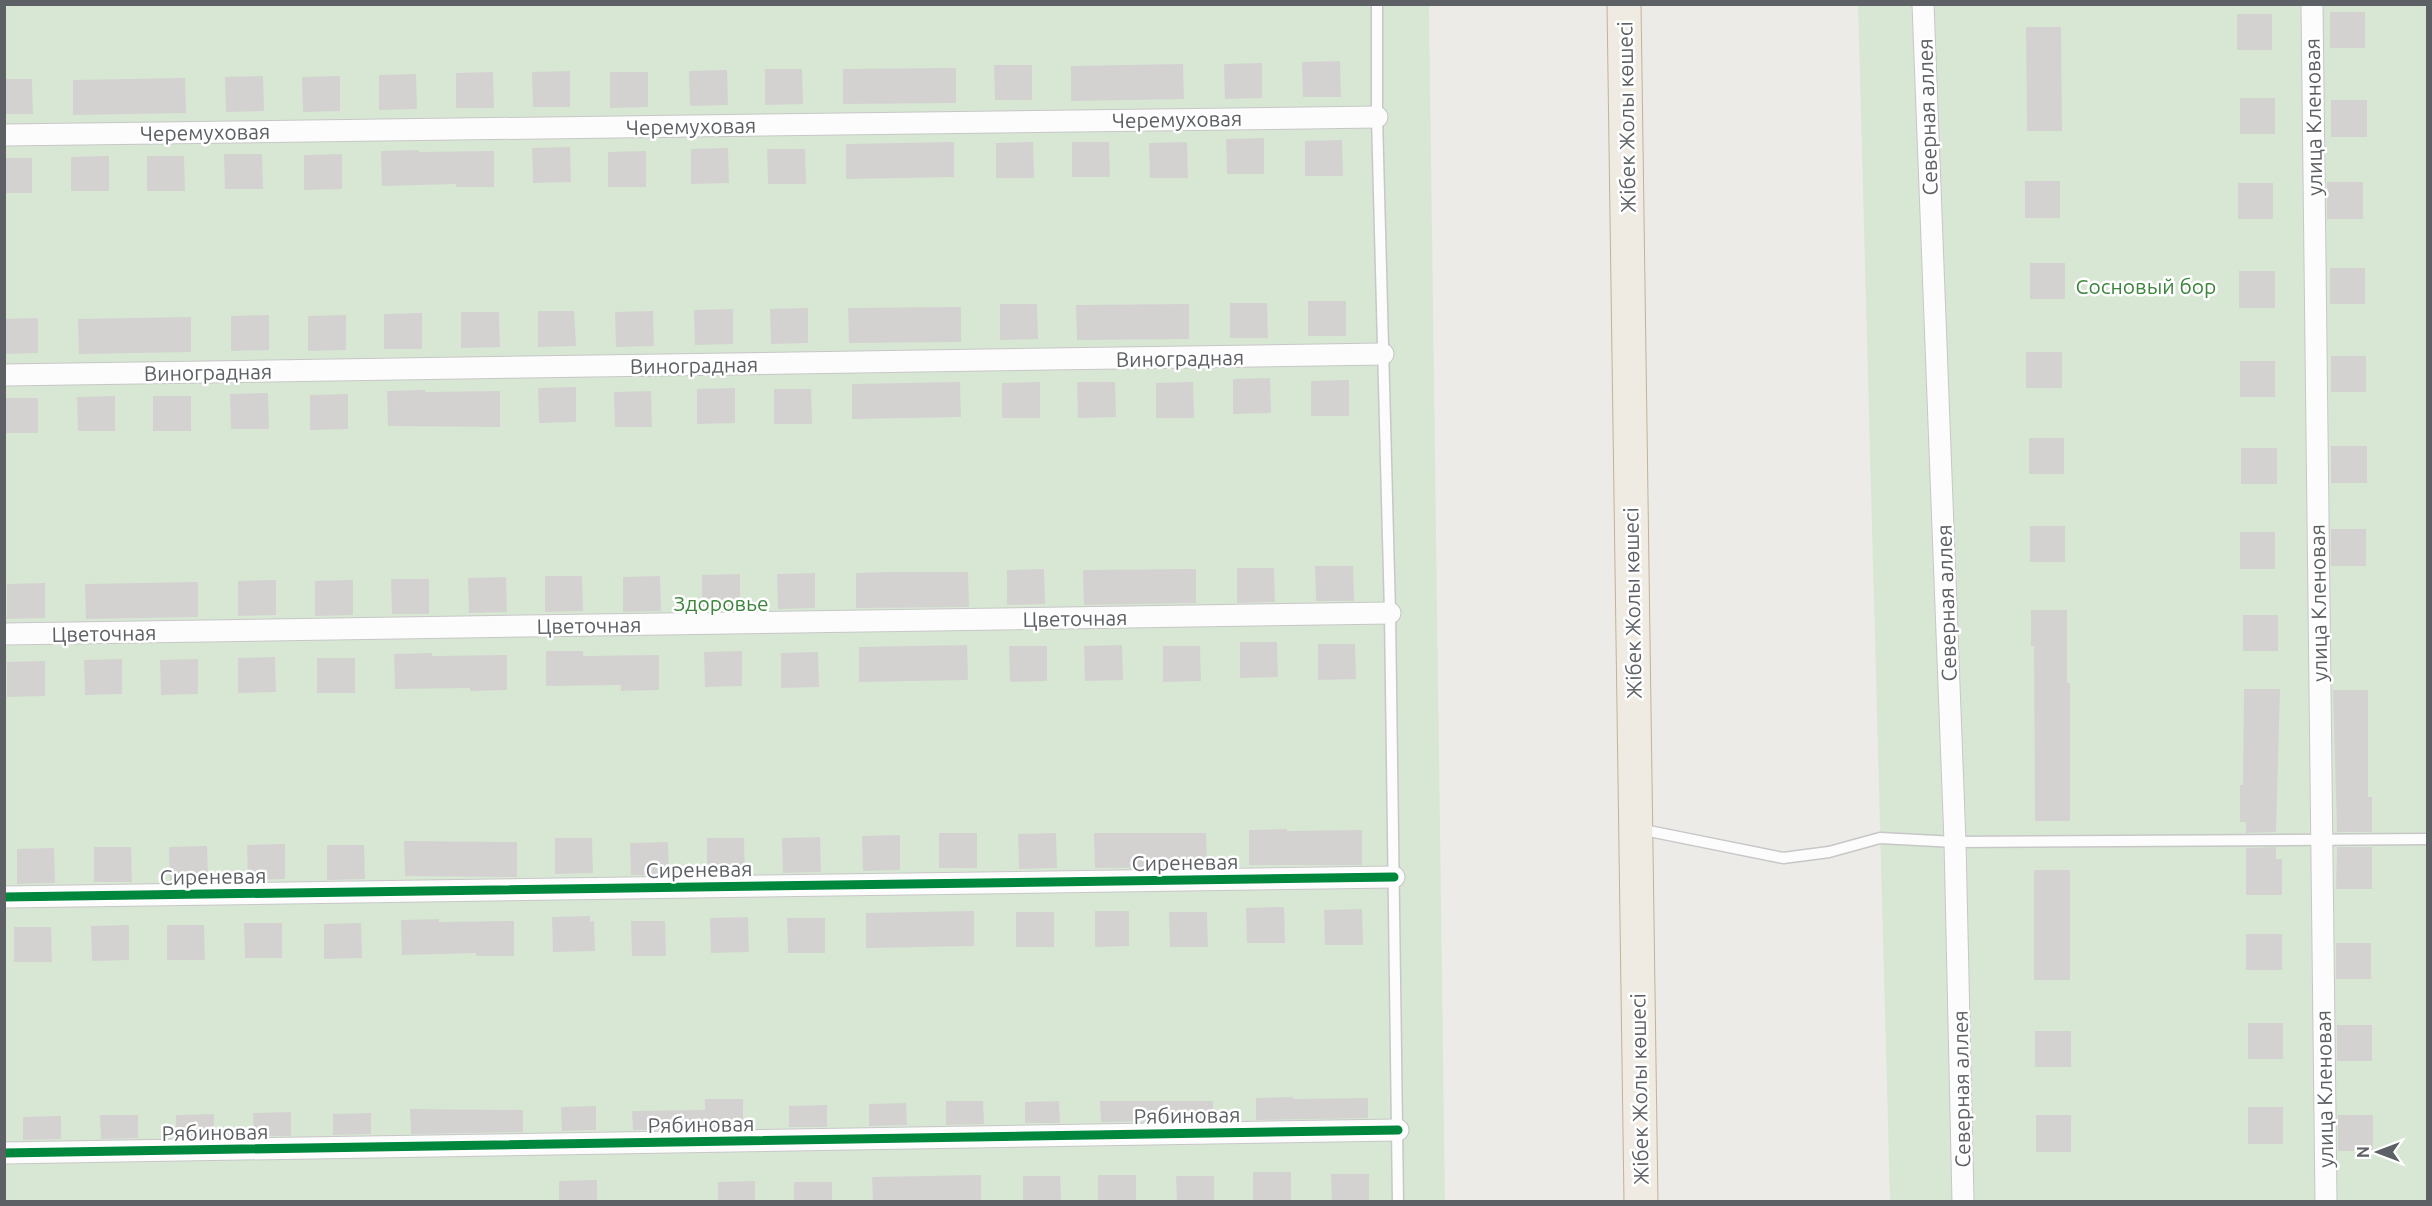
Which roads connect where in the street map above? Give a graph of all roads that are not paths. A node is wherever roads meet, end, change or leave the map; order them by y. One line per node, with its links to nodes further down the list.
1 (1377, 4): 5 (lane)
2 (1624, 4): 11 (highway, Жібек Жолы көшесі)
3 (1923, 4): 14 (street, Северная аллея)
4 (2312, 4): 13 (street, улица Кленовая)
5 (1377, 117): 6 (street, Черемуховая); 7 (lane)
6 (4, 135)
7 (1383, 354): 8 (street, Виноградная); 9 (lane)
8 (4, 375)
9 (1390, 613): 10 (street, Цветочная); 15 (lane)
10 (4, 634)
11 (1636, 829): 14 (lane); 20 (highway, Жібек Жолы көшесі)
12 (2427, 839): 13 (lane)
13 (2321, 841): 14 (lane); 22 (street, улица Кленовая)
14 (1955, 842): 21 (street, Северная аллея)
15 (1394, 877): 16 (street, Сиреневая); 17 (lane)
16 (4, 897)
17 (1398, 1130): 18 (street, Рябиновая); 19 (lane)
18 (4, 1153)
19 (1398, 1202)
20 (1641, 1202)
21 (1963, 1202)
22 (2326, 1202)

